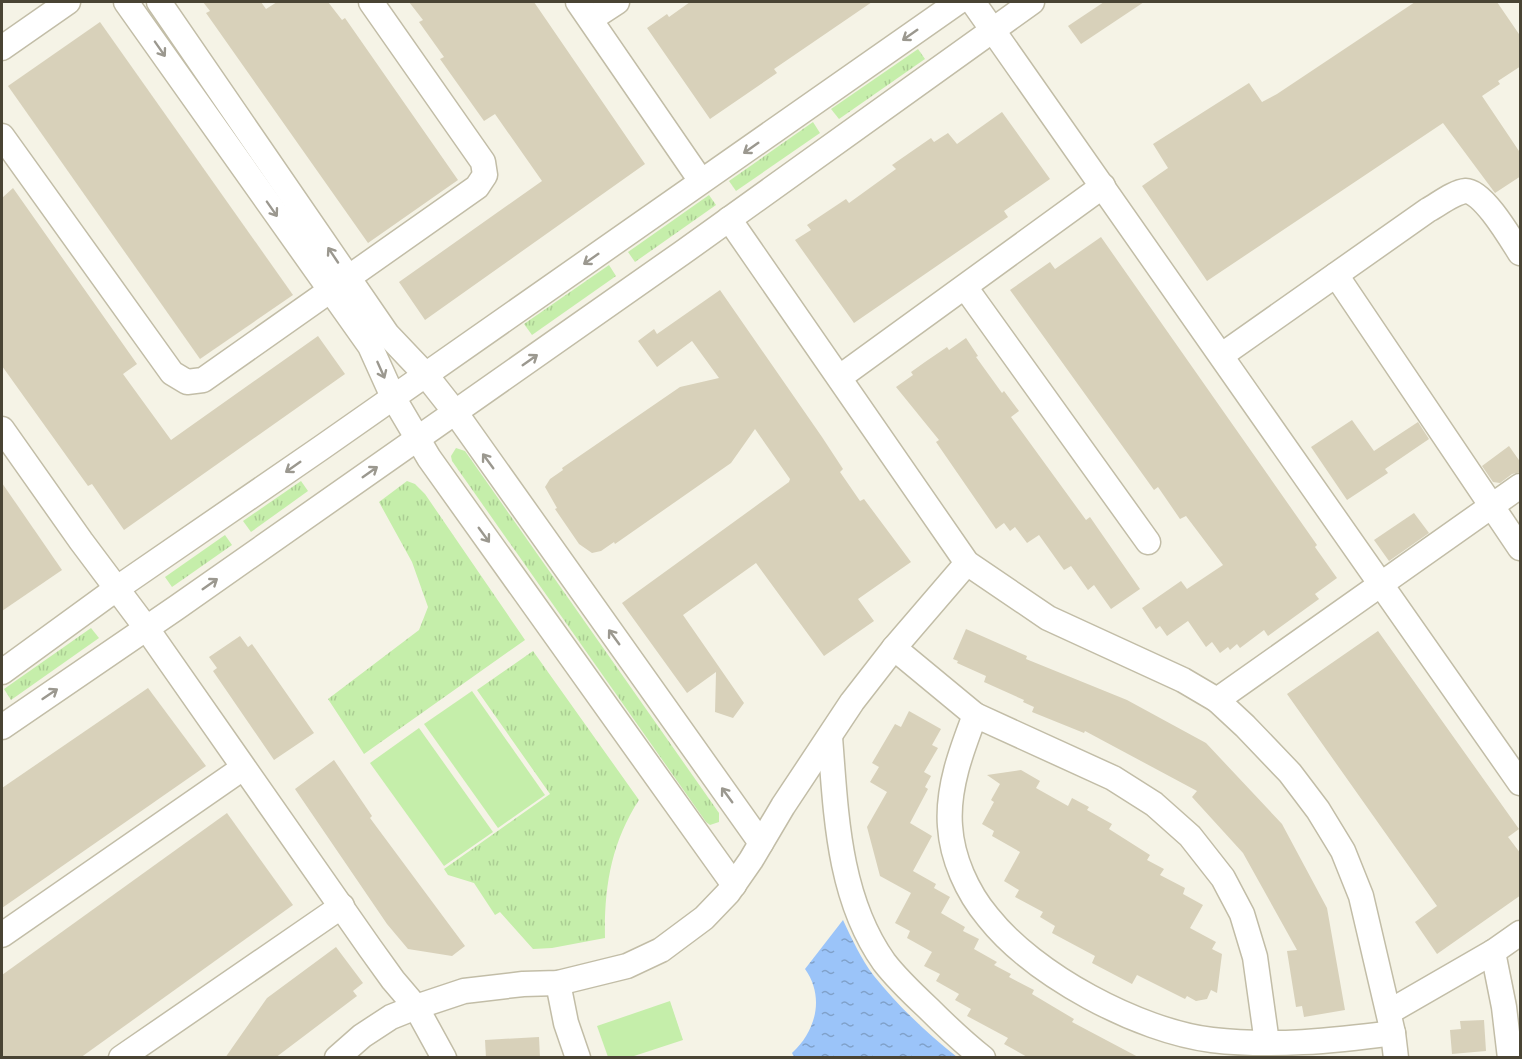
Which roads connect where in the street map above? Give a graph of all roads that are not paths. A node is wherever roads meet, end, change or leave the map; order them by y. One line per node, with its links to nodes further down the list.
1 (68, 2): 11 (street)
2 (126, 2): 18 (street, one-way to 18)
3 (159, 2): 18 (street, one-way to 3)
4 (371, 2): 18 (street)
5 (617, 2): 9 (street)
6 (958, 2): 13 (street, one-way to 13)
7 (973, 2): 10 (street)
8 (1032, 2): 10 (street)
9 (585, 10): 13 (street)
10 (993, 29): 14 (street); 15 (street)
11 (2, 48)
12 (2, 136): 18 (street)
13 (701, 181): 21 (street, one-way to 21)
14 (1103, 186): 19 (street); 20 (street)
15 (729, 219): 22 (street); 24 (street, one-way to 15)
16 (1521, 253): 17 (street)
17 (1336, 275): 20 (street); 28 (street)
18 (339, 284): 21 (street); 23 (street, one-way to 23)
19 (965, 287): 22 (street); 29 (street)
20 (1222, 355): 32 (street)
21 (425, 375): 23 (street); 24 (street)
22 (840, 377): 31 (street)
23 (393, 397): 26 (street); 33 (street, one-way to 33)
24 (455, 412): 26 (street); 43 (street, one-way to 24)
25 (2, 430): 33 (street)
26 (417, 439): 34 (street, one-way to 26); 44 (street, one-way to 44)
27 (1521, 486): 28 (street)
28 (1491, 506): 30 (street); 32 (street)
29 (1148, 542)
30 (1521, 548)
31 (967, 563): 35 (street); 37 (street)
32 (1381, 583): 37 (street); 42 (street)
33 (116, 589): 34 (street); 36 (street)
34 (147, 628): 39 (street, one-way to 34); 41 (street)
35 (894, 648): 38 (street); 40 (street)
36 (2, 672)
37 (1217, 700): 51 (street)
38 (975, 715): 52 (street); 52 (street)
39 (2, 727)
40 (830, 737): 43 (street); 57 (street)
41 (243, 768): 45 (street); 47 (street)
42 (1521, 783)
43 (761, 843): 44 (street)
44 (734, 885): 49 (street)
45 (342, 906): 50 (street); 53 (street)
46 (1521, 933): 48 (street)
47 (2, 935)
48 (1493, 952): 51 (street); 59 (street)
49 (558, 983): 50 (street); 56 (street)
50 (416, 1007): 54 (street); 55 (street)
51 (1391, 1023): 52 (street); 58 (street)
52 (1267, 1043)
53 (121, 1058)
54 (337, 1058)
55 (444, 1058)
56 (578, 1058)
57 (983, 1058)
58 (1396, 1058)
59 (1510, 1058)

